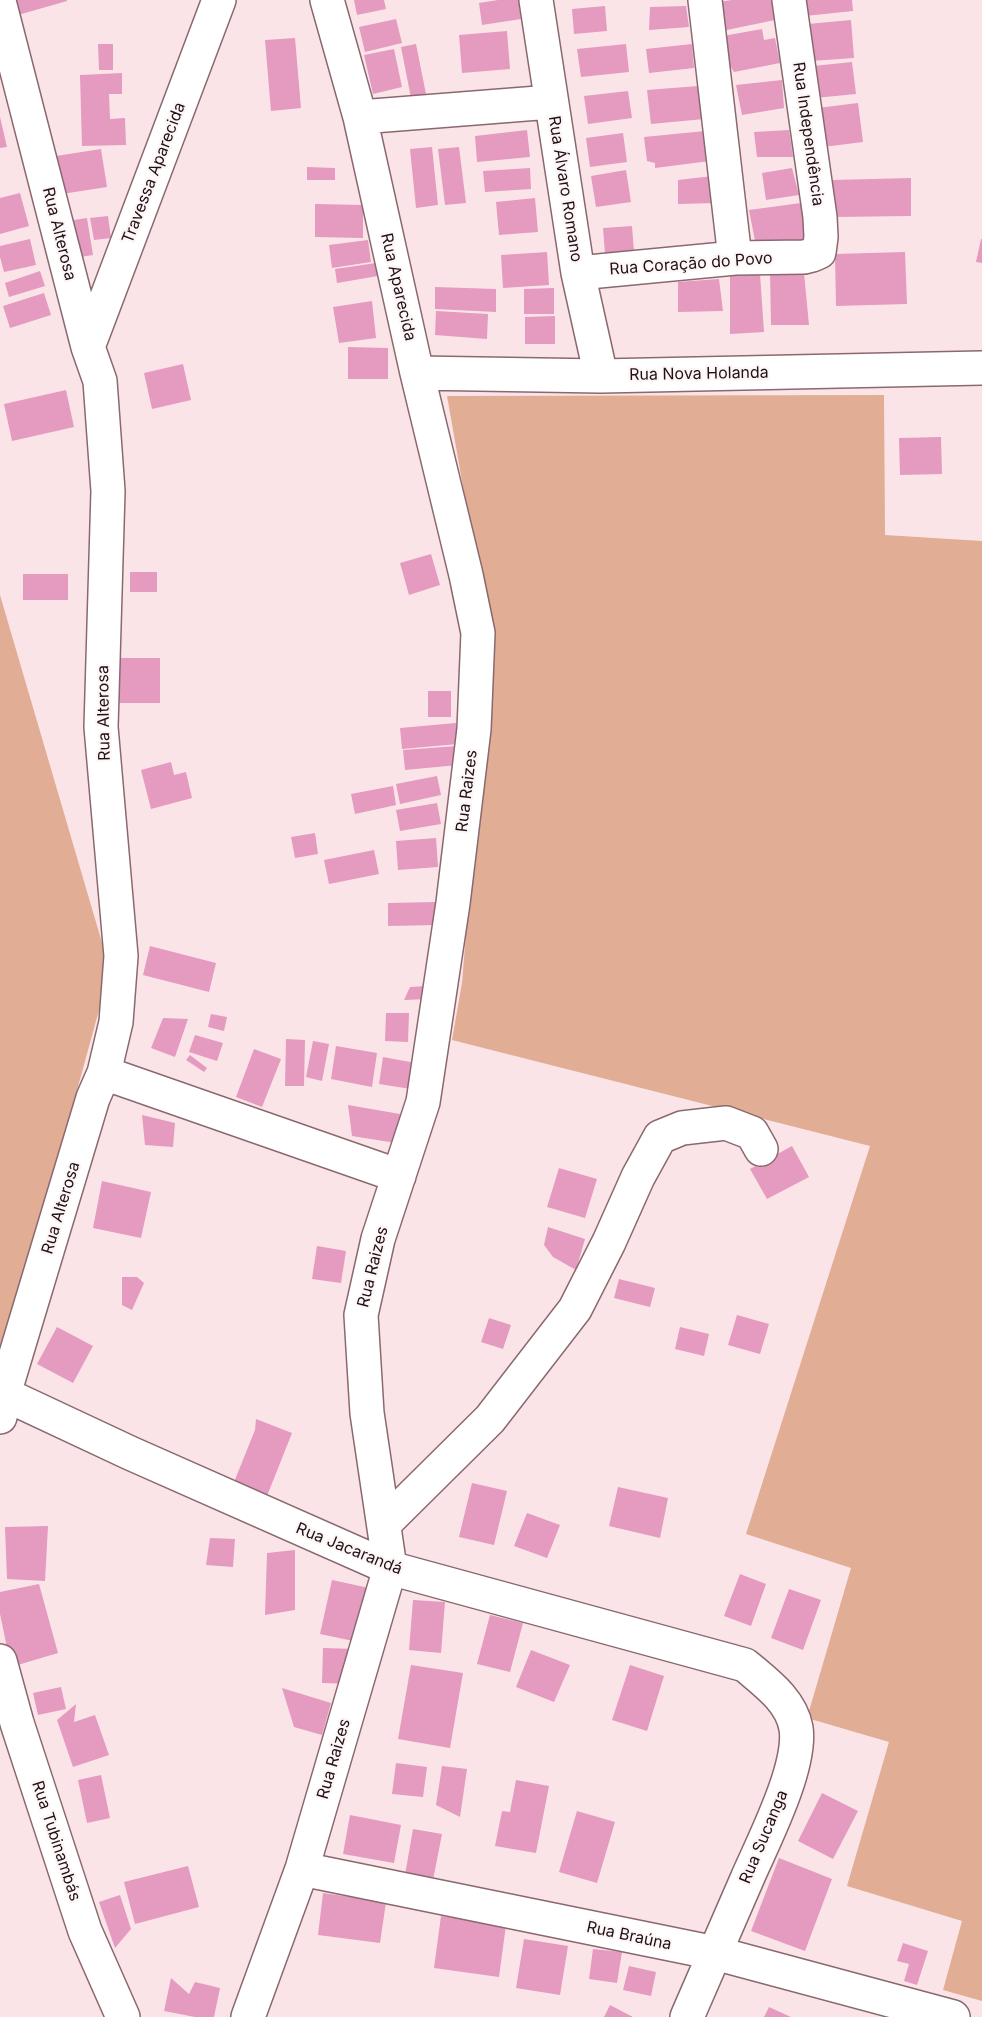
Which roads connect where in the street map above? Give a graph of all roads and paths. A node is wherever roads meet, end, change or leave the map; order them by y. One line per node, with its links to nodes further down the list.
1 (219, 0): 12 (street, Travessa Aparecida)
2 (327, 0): 8 (street, Rua Aparecida)
3 (536, 0): 7 (street, Rua Álvaro Romano)
4 (705, 0): 10 (street)
5 (789, 0): 9 (street, Rua Independência)
6 (0, 5): 12 (street, Rua Alterosa)
7 (551, 102): 8 (street); 11 (street, Rua Álvaro Romano)
8 (360, 117): 14 (street, Rua Aparecida)
9 (804, 257): 10 (street, Rua Coração do Povo)
10 (735, 258): 11 (street, Rua Coração do Povo)
11 (578, 273): 15 (street, Rua Álvaro Romano)
12 (88, 347): 17 (street, Rua Alterosa)
13 (982, 368): 15 (street, Rua Nova Holanda)
14 (417, 373): 15 (street, Rua Nova Holanda); 16 (street, Rua Aparecida)
15 (601, 376)
16 (466, 575): 19 (street, Rua Raizes)
17 (104, 1073): 19 (street); 20 (street, Rua Alterosa)
18 (762, 1149): 21 (street)
19 (399, 1176): 21 (street, Rua Raizes)
20 (2, 1405): 22 (street, Rua Jacarandá)
21 (384, 1524): 22 (street, Rua Raizes)
22 (390, 1568): 24 (street, Rua Jacarandá); 25 (street, Rua Raizes)
23 (0, 1661): 27 (street, Rua Tubinambás)
24 (745, 1665): 26 (street, Rua Sucanga)
25 (302, 1869): 26 (street, Rua Braúna); 28 (street, Rua Raizes)
26 (715, 1953): 29 (street, Rua Sucanga); 30 (street, Rua Braúna)
27 (123, 2017)
28 (248, 2017)
29 (687, 2017)
30 (953, 2017)

